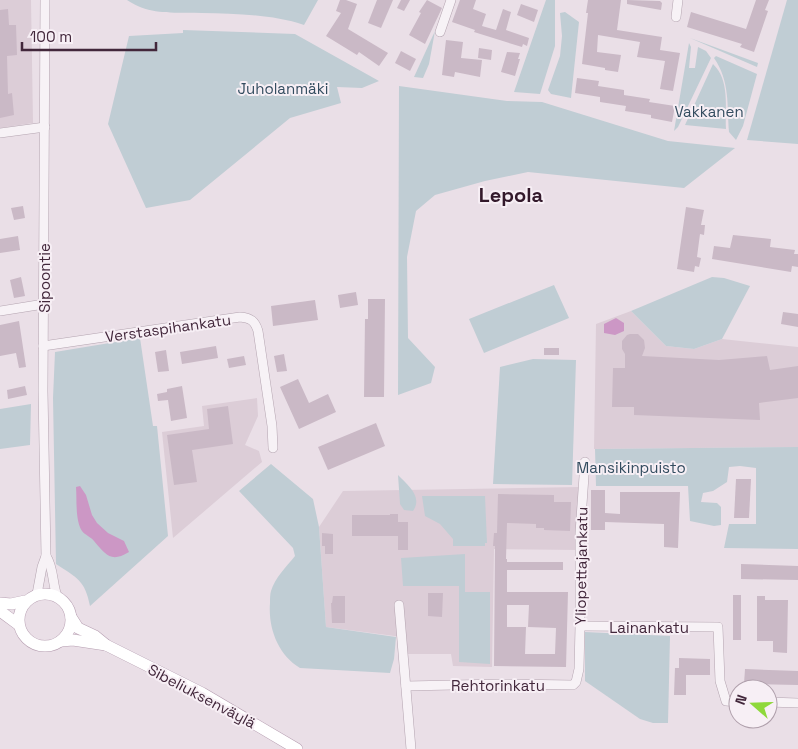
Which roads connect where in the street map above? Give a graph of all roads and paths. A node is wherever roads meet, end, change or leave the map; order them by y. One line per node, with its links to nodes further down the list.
1 (45, 0): 6 (street, Sipoontie)
2 (451, 0): 5 (street)
3 (678, 0): 4 (street)
4 (676, 17)
5 (440, 32)
6 (45, 127): 7 (street); 8 (street, Sipoontie)
7 (0, 133)
8 (44, 304): 9 (street); 10 (street, Sipoontie)
9 (0, 311)
10 (44, 346): 11 (street, Verstaspihankatu); 13 (street, Sipoontie)
11 (273, 448)
12 (585, 462): 22 (street, Yliopettajankatu)
13 (46, 556): 14 (street, Sipoontie); 15 (street, Sipoontie)
14 (38, 594): 15 (main road); 16 (main road)
15 (58, 596): 20 (main road)
16 (26, 601): 17 (main road); 21 (main road)
17 (0, 604)
18 (398, 605): 26 (street)
19 (0, 611): 21 (main road)
20 (71, 617): 23 (main road); 24 (main road, Sibeliuksenväylä)
21 (19, 625): 23 (main road)
22 (580, 626): 25 (street, Yliopettajankatu); 27 (street, Lainankatu)
23 (61, 641): 24 (main road, Sibeliuksenväylä)
24 (106, 646): 30 (main road, Sibeliuksenväylä)
25 (579, 669): 26 (street, Rehtorinkatu)
26 (406, 686): 31 (street)
27 (728, 701)
28 (778, 702): 29 (street)
29 (798, 703)
30 (297, 749)
31 (411, 749)

